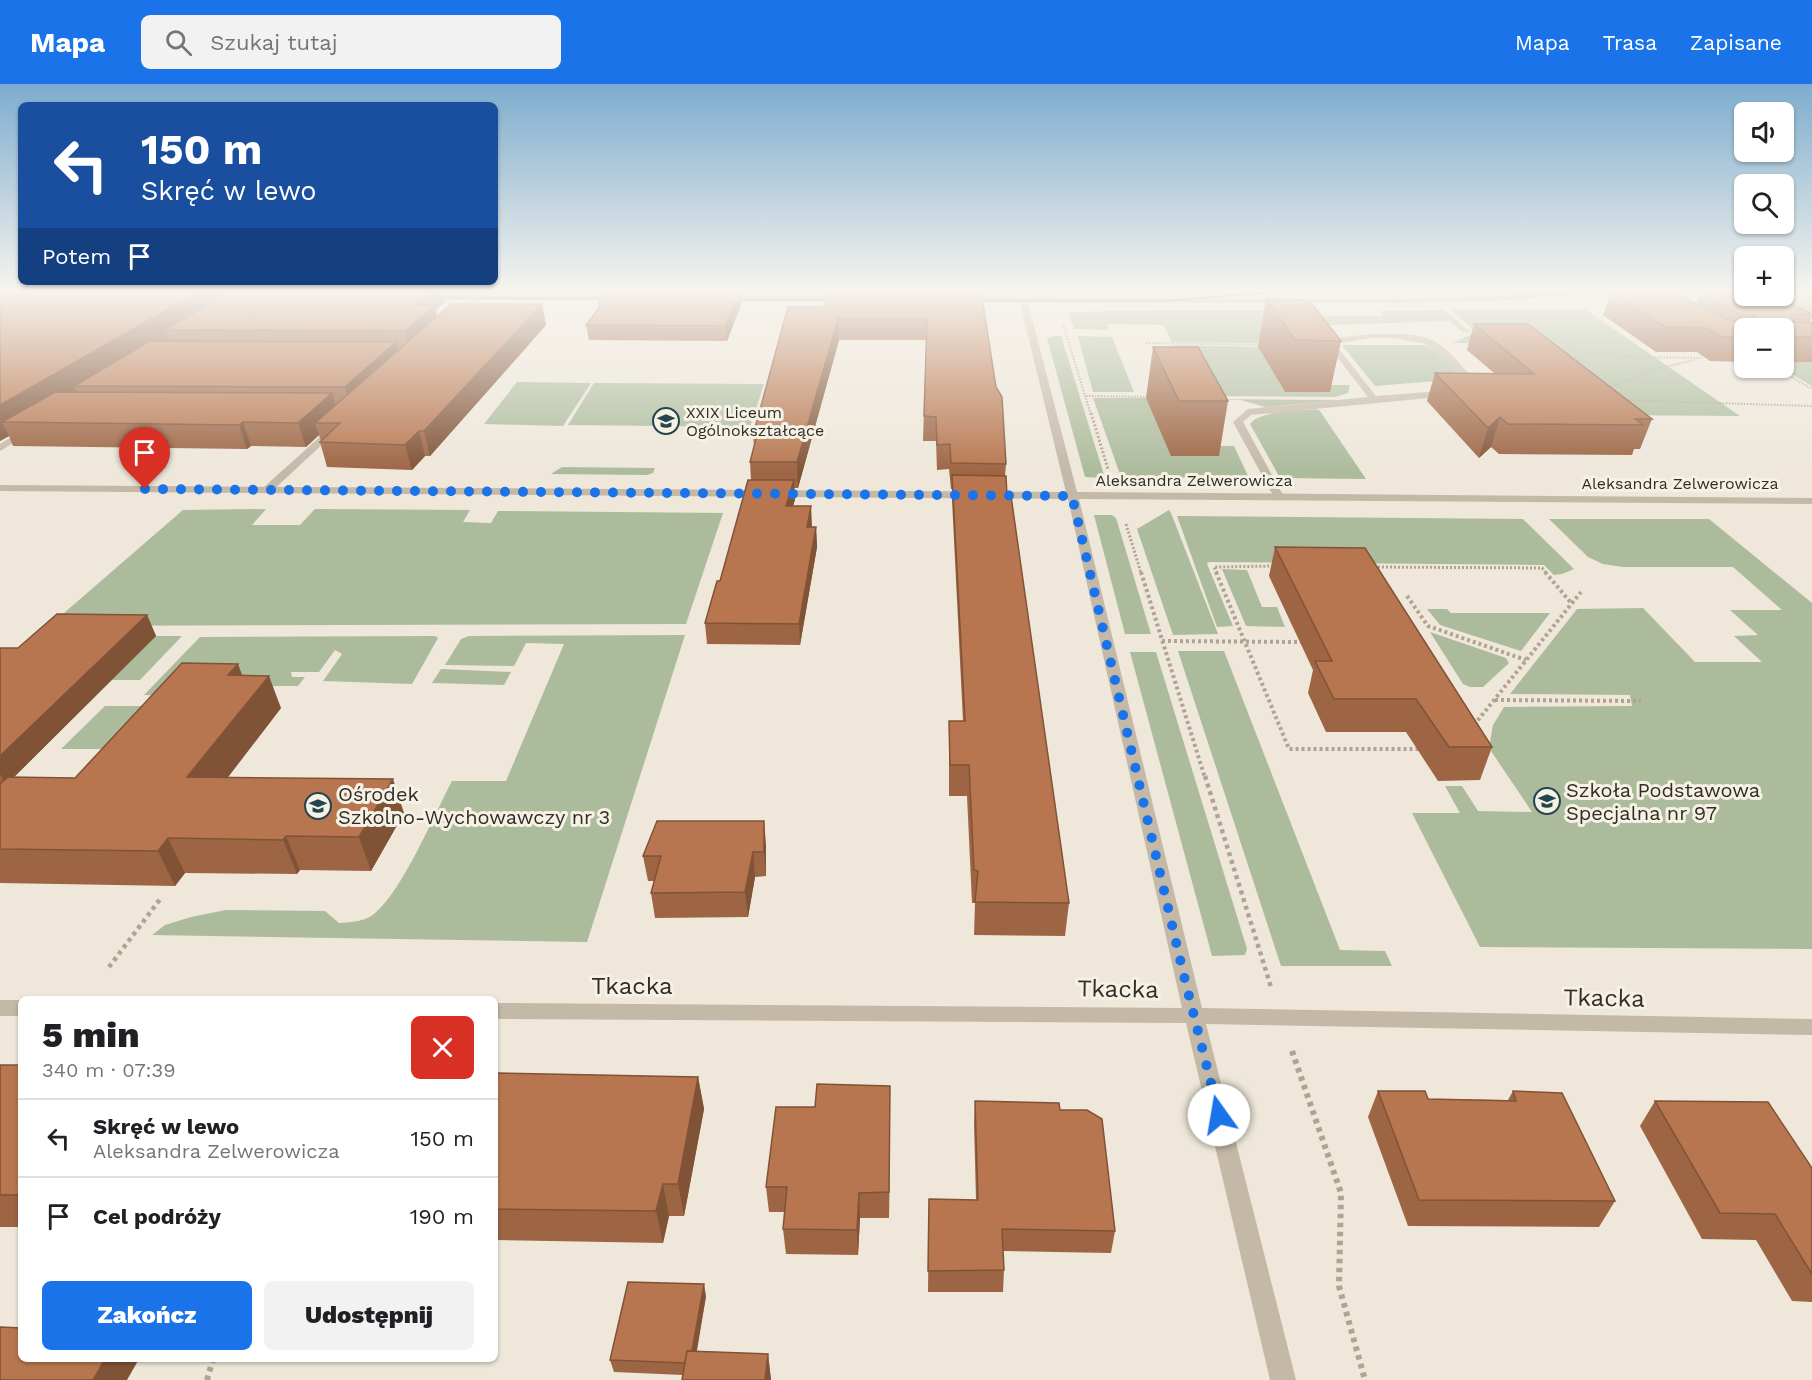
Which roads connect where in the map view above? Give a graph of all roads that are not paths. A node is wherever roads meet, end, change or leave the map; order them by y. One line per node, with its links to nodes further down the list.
1 (1036, 351): 10 (street)
2 (1337, 351): 4 (street)
3 (1441, 351): 4 (street)
4 (1374, 399): 11 (street)
5 (345, 418): 9 (street)
6 (36, 426): 7 (street)
7 (0, 448)
8 (0, 488): 9 (street, Aleksandra Zelwerowicza)
9 (267, 490): 10 (street, Aleksandra Zelwerowicza)
10 (1072, 496): 11 (street, Aleksandra Zelwerowicza); 16 (street)
11 (1279, 497): 12 (street, Aleksandra Zelwerowicza)
12 (1812, 501)
13 (0, 1008): 14 (street)
14 (18, 1008)
15 (498, 1011): 16 (street, Tkacka)
16 (1194, 1016): 17 (street, Tkacka); 18 (street)
17 (1812, 1027)
18 (1283, 1380)

